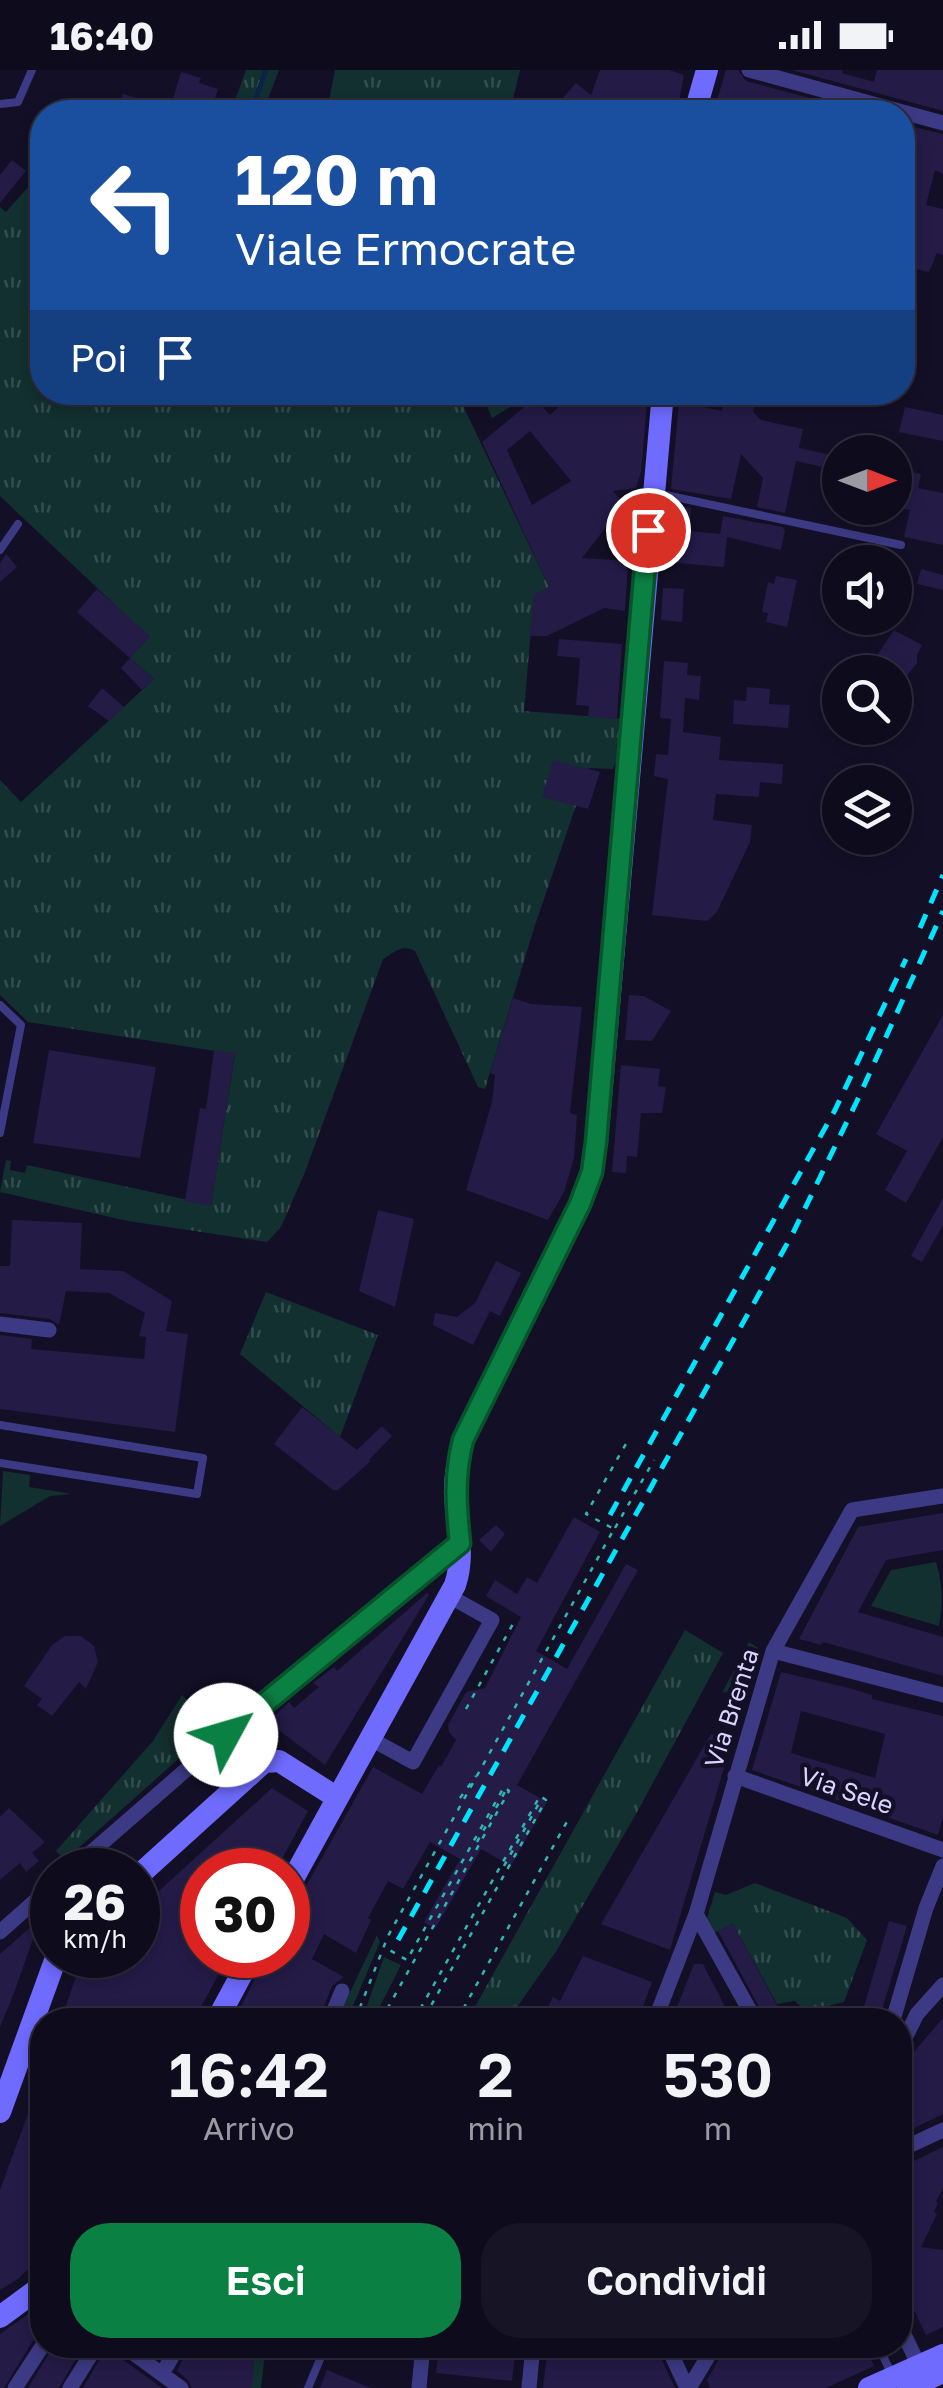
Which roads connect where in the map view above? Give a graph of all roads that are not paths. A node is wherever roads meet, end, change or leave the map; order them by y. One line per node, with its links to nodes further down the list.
1 (32, 70): 6 (lane)
2 (707, 70): 4 (main road)
3 (749, 70): 5 (street)
4 (698, 100)
5 (841, 100)
6 (0, 104)
7 (915, 117): 8 (street)
8 (943, 123)
9 (661, 405): 10 (main road)
10 (652, 492): 12 (lane); 21 (main road)
11 (18, 524): 13 (lane)
12 (901, 545)
13 (0, 550)
14 (0, 1005): 15 (lane)
15 (0, 1134)
16 (0, 1324): 17 (street)
17 (48, 1330)
18 (0, 1426): 19 (lane)
19 (0, 1462)
20 (943, 1496): 24 (street, Via Brenta)
21 (460, 1543): 22 (street); 23 (main road)
22 (430, 1567): 23 (street); 29 (street)
23 (452, 1591): 26 (main road); 26 (street)
24 (774, 1651): 25 (street); 27 (street, Via Brenta)
25 (943, 1695)
26 (369, 1738): 28 (main road)
27 (735, 1776): 31 (street, Via Sele); 35 (street, Via Brenta)
28 (336, 1797): 30 (main road); 32 (main road)
29 (96, 1848)
30 (309, 1848)
31 (943, 1850)
32 (160, 1856)
33 (943, 1866): 46 (street)
34 (30, 1905): 36 (street)
35 (696, 1914): 44 (street, Via Brenta); 45 (street)
36 (0, 1932)
37 (49, 1978): 41 (main road)
38 (240, 1978): 42 (main road)
39 (943, 1985): 47 (street)
40 (342, 1991): 43 (street)
41 (38, 2008)
42 (223, 2008)
43 (335, 2008)
44 (660, 2008)
45 (748, 2008)
46 (896, 2008)
47 (912, 2023)
48 (30, 2029): 49 (main road)
49 (0, 2112)
50 (943, 2130): 51 (street)
51 (912, 2144)
52 (30, 2295): 53 (main road)
53 (0, 2316)
54 (943, 2355): 65 (main road)
55 (35, 2358): 67 (street)
56 (88, 2358): 68 (street)
57 (139, 2358): 66 (street)
58 (177, 2358): 66 (street)
59 (321, 2358): 69 (lane)
60 (422, 2358): 70 (street)
61 (532, 2358): 71 (street)
62 (674, 2358): 72 (street)
63 (708, 2358): 72 (street)
64 (895, 2358): 65 (lane)
65 (918, 2376): 73 (main road)
66 (172, 2383)
67 (15, 2388)
68 (70, 2388)
69 (308, 2388)
70 (419, 2388)
71 (529, 2388)
72 (688, 2388)
73 (869, 2388)

